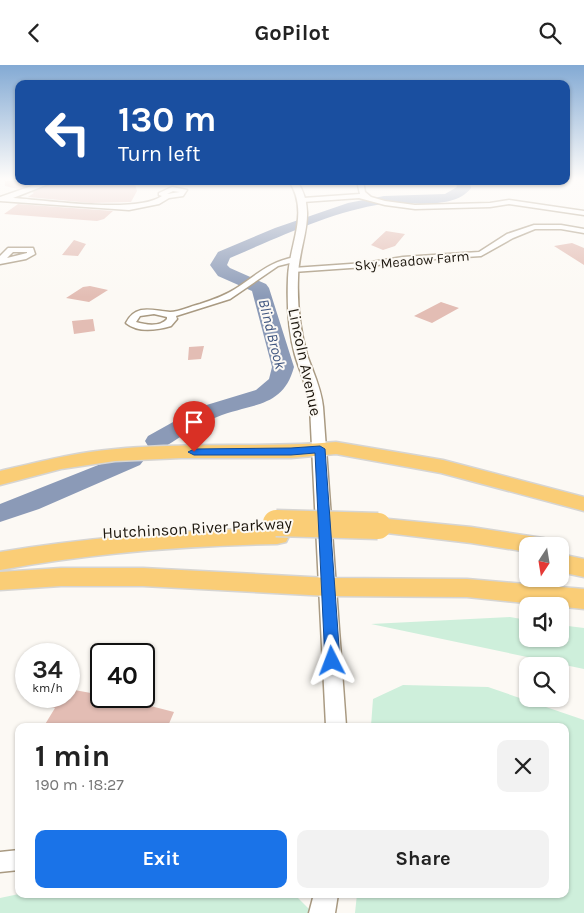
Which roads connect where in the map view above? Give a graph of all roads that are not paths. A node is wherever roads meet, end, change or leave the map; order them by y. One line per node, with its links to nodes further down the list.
1 (302, 219): 3 (street, Lincoln Avenue)
2 (584, 231): 3 (street, Sky Meadow Farm)
3 (294, 264): 4 (street, Sky Meadow Farm); 5 (street, Lincoln Avenue)
4 (171, 315)
5 (320, 449): 6 (highway); 7 (highway); 19 (street, Lincoln Avenue)
6 (0, 477)
7 (584, 504)
8 (276, 529): 9 (highway, Hutchinson River Parkway); 11 (highway, Hutchinson River Parkway); 15 (highway, Hutchinson River Parkway)
9 (378, 533): 10 (highway, Hutchinson River Parkway); 14 (highway, Hutchinson River Parkway)
10 (519, 542)
11 (0, 547)
12 (569, 551): 13 (highway)
13 (584, 554)
14 (519, 556)
15 (0, 561)
16 (569, 565): 17 (highway)
17 (584, 568)
18 (0, 581): 19 (highway)
19 (328, 587): 20 (highway); 21 (street, Lincoln Avenue)
20 (584, 599)
21 (336, 723)
22 (15, 860): 23 (street)
23 (0, 862)
24 (325, 898): 25 (street)
25 (322, 913)

